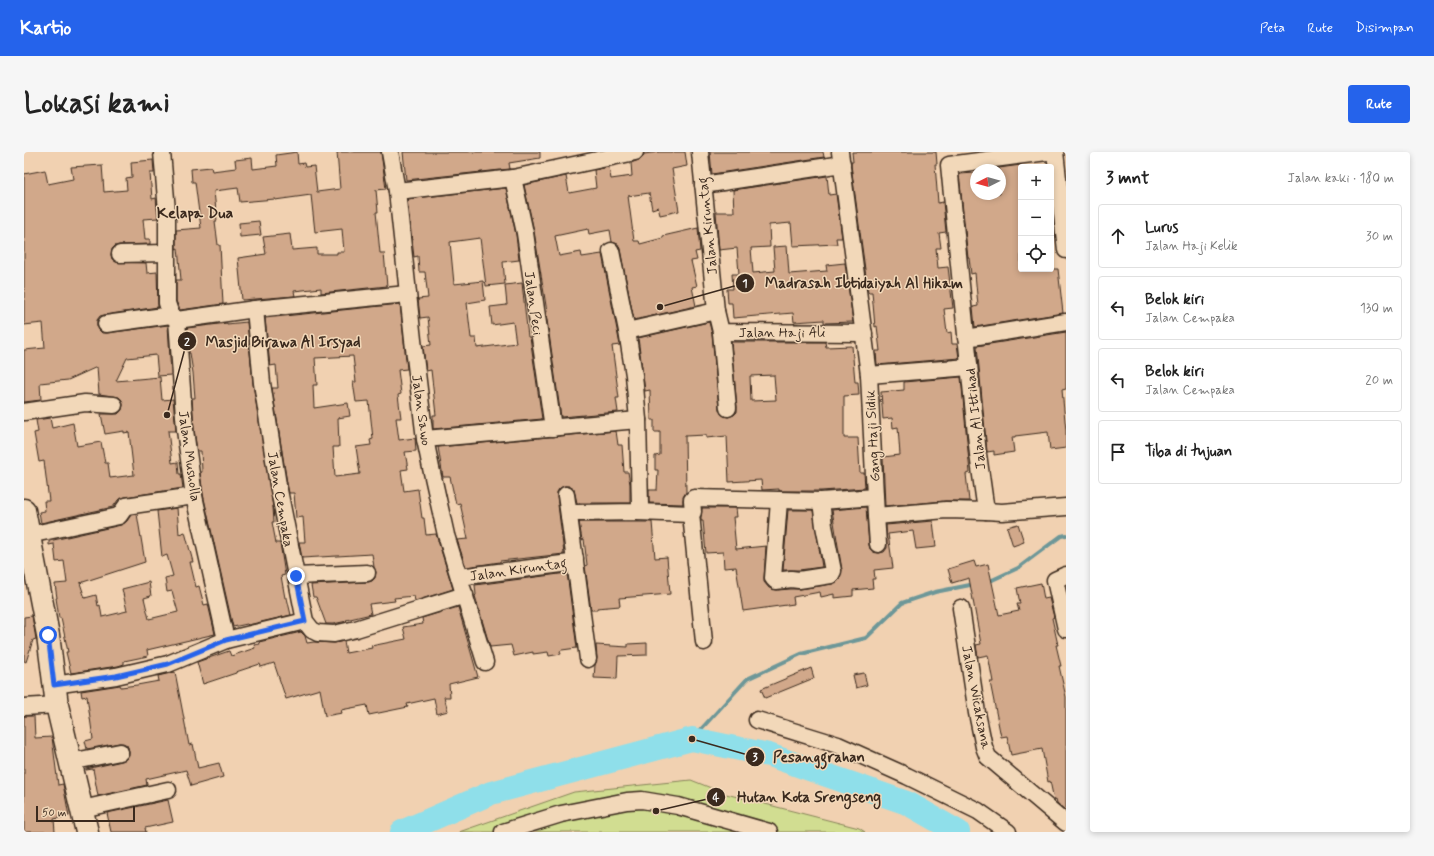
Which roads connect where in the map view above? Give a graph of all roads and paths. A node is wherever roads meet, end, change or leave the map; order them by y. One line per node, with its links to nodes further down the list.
1 (162, 152): 15 (street, Jalan Musholla)
2 (390, 152): 12 (street, Jalan Sawo)
3 (635, 152): 7 (street)
4 (700, 152): 11 (street, Jalan Kiruntag)
5 (1047, 152): 9 (street, Jalan Al Ittihad)
6 (1055, 152): 13 (street)
7 (606, 155): 10 (street)
8 (841, 158): 11 (street); 25 (street)
9 (947, 158): 26 (street, Jalan Al Ittihad)
10 (513, 178): 12 (street); 33 (street, Jalan Peci)
11 (703, 185): 19 (street, Jalan Kiruntag)
12 (397, 191): 17 (street, Jalan Sawo)
13 (1066, 250)
14 (611, 251): 23 (street)
15 (166, 253): 16 (street); 20 (street, Jalan Musholla)
16 (120, 254)
17 (407, 294): 18 (street); 34 (street, Jalan Sawo)
18 (255, 309): 20 (street); 51 (street, Jalan Cempaka)
19 (716, 311): 23 (street); 24 (street, Jalan Haji Ali)
20 (174, 317): 22 (street); 36 (street, Jalan Musholla)
21 (1066, 322): 26 (street)
22 (106, 324)
23 (627, 331): 32 (street)
24 (721, 332): 25 (street, Jalan Haji Ali); 30 (street)
25 (864, 333): 28 (street)
26 (966, 338): 27 (street, Jalan Al Ittihad)
27 (969, 367): 28 (street); 40 (street, Jalan Al Ittihad)
28 (869, 375): 37 (street, Gang Haji Sidik)
29 (114, 405): 31 (street)
30 (728, 408)
31 (24, 412)
32 (638, 420): 33 (street); 43 (street)
33 (553, 428): 34 (street)
34 (425, 439): 52 (street, Jalan Sawo)
35 (566, 495): 45 (street, Jalan Kiruntag)
36 (194, 496): 47 (street); 58 (street, Jalan Musholla)
37 (875, 497): 39 (street); 46 (street, Gang Haji Sidik)
38 (779, 501): 39 (street); 39 (street); 44 (street)
39 (821, 501)
40 (986, 505): 41 (street); 46 (street)
41 (1066, 507)
42 (24, 510): 47 (street)
43 (637, 512): 44 (street); 45 (street)
44 (691, 514): 59 (street)
45 (570, 516): 49 (street, Jalan Kiruntag)
46 (876, 516): 48 (street, Gang Haji Sidik)
47 (29, 535): 62 (street)
48 (878, 544)
49 (575, 558): 52 (street, Jalan Kiruntag); 60 (street, Jalan Kiruntag)
50 (367, 573): 51 (street)
51 (296, 576): 56 (street, Jalan Cempaka)
52 (459, 578): 54 (street, Jalan Sawo)
53 (1061, 578): 57 (street)
54 (465, 595): 56 (street); 61 (street, Jalan Sawo)
55 (961, 608): 69 (street, Jalan Wicaksana)
56 (305, 621): 58 (street)
57 (1066, 629)
58 (226, 640): 62 (street)
59 (704, 642)
60 (588, 659)
61 (485, 662)
62 (56, 695): 63 (street); 66 (street)
63 (24, 707)
64 (757, 720): 73 (street)
65 (120, 752): 66 (street)
66 (70, 762): 68 (street)
67 (168, 790): 68 (street)
68 (82, 809): 70 (street)
69 (1066, 824)
70 (87, 832)
71 (503, 832): 72 (street)
72 (769, 832)
73 (1008, 832)

